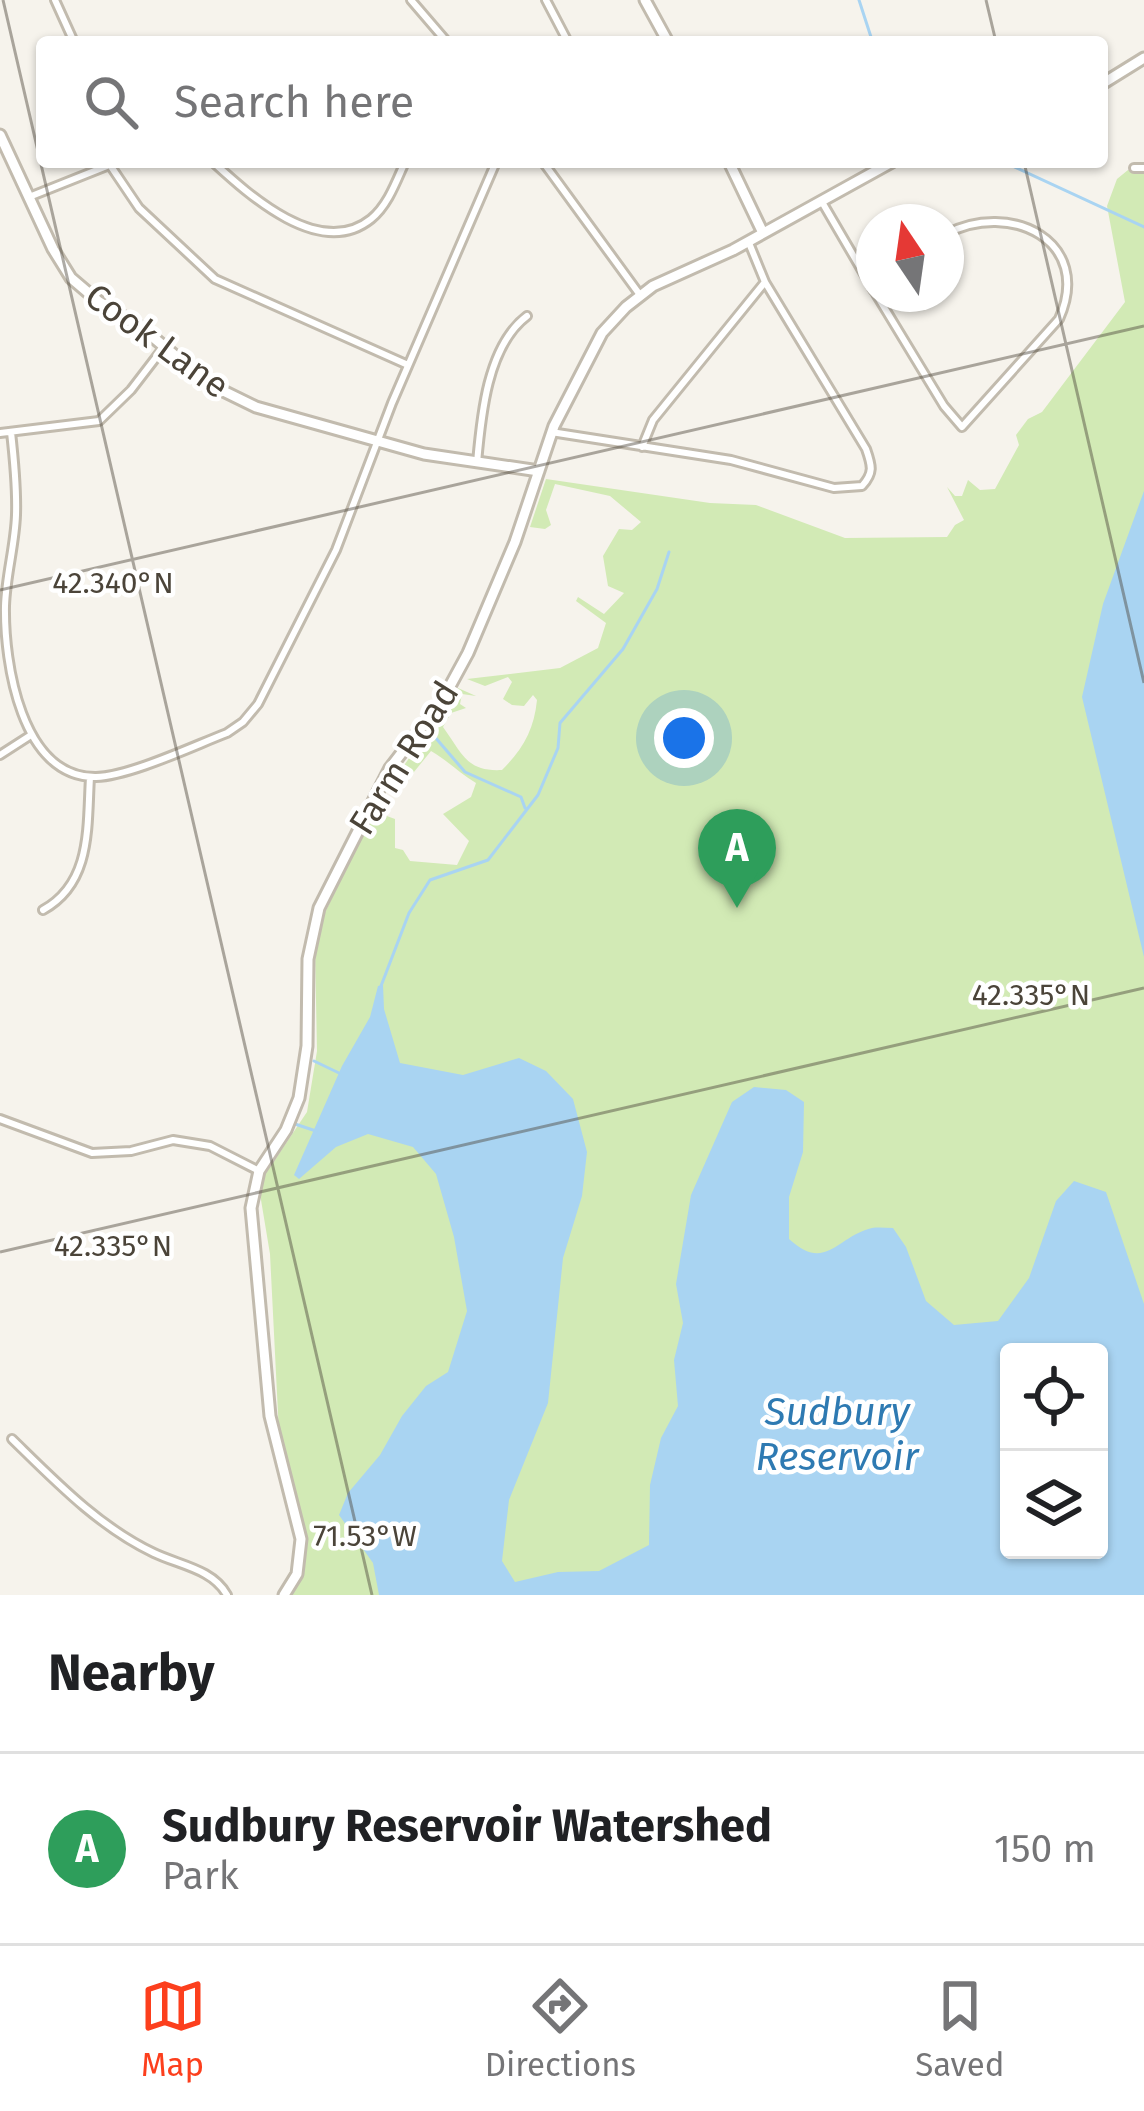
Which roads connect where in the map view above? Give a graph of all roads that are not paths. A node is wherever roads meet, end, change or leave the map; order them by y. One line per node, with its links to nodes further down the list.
1 (55, 0): 5 (street)
2 (411, 0): 6 (street)
3 (546, 0): 7 (street)
4 (645, 0): 8 (street)
5 (71, 36)
6 (442, 36)
7 (562, 36)
8 (665, 36)
9 (1144, 58): 10 (street)
10 (1108, 80)
11 (0, 134): 22 (street, Cook Lane)
12 (104, 168): 22 (street)
13 (116, 168): 33 (street)
14 (221, 168): 15 (street)
15 (403, 168)
16 (493, 168): 33 (street)
17 (547, 168): 29 (street)
18 (732, 168): 25 (street)
19 (882, 168): 23 (street, Farm Road)
20 (1134, 168): 21 (street)
21 (1144, 168)
22 (28, 197): 32 (street, Cook Lane)
23 (822, 202): 25 (street, Farm Road); 27 (street)
24 (964, 226): 30 (street)
25 (764, 233): 26 (street, Farm Road)
26 (748, 242): 28 (street); 29 (street, Farm Road)
27 (856, 255)
28 (765, 282): 38 (street); 38 (street)
29 (640, 295): 35 (street, Farm Road)
30 (887, 312)
31 (526, 316): 39 (street)
32 (164, 347): 34 (street); 37 (street, Cook Lane)
33 (408, 365): 37 (street)
34 (11, 432): 36 (street); 41 (street)
35 (551, 432): 38 (street); 40 (street, Farm Road)
36 (0, 433)
37 (376, 440): 39 (street, Cook Lane); 43 (street)
38 (643, 447)
39 (477, 463): 40 (street, Cook Lane)
40 (538, 471): 46 (street, Farm Road)
41 (31, 735): 42 (street); 43 (street)
42 (0, 754)
43 (90, 777): 44 (street)
44 (43, 910)
45 (0, 1120): 46 (street)
46 (259, 1171): 49 (street, Farm Road)
47 (12, 1439): 48 (street)
48 (227, 1595)
49 (284, 1595)

